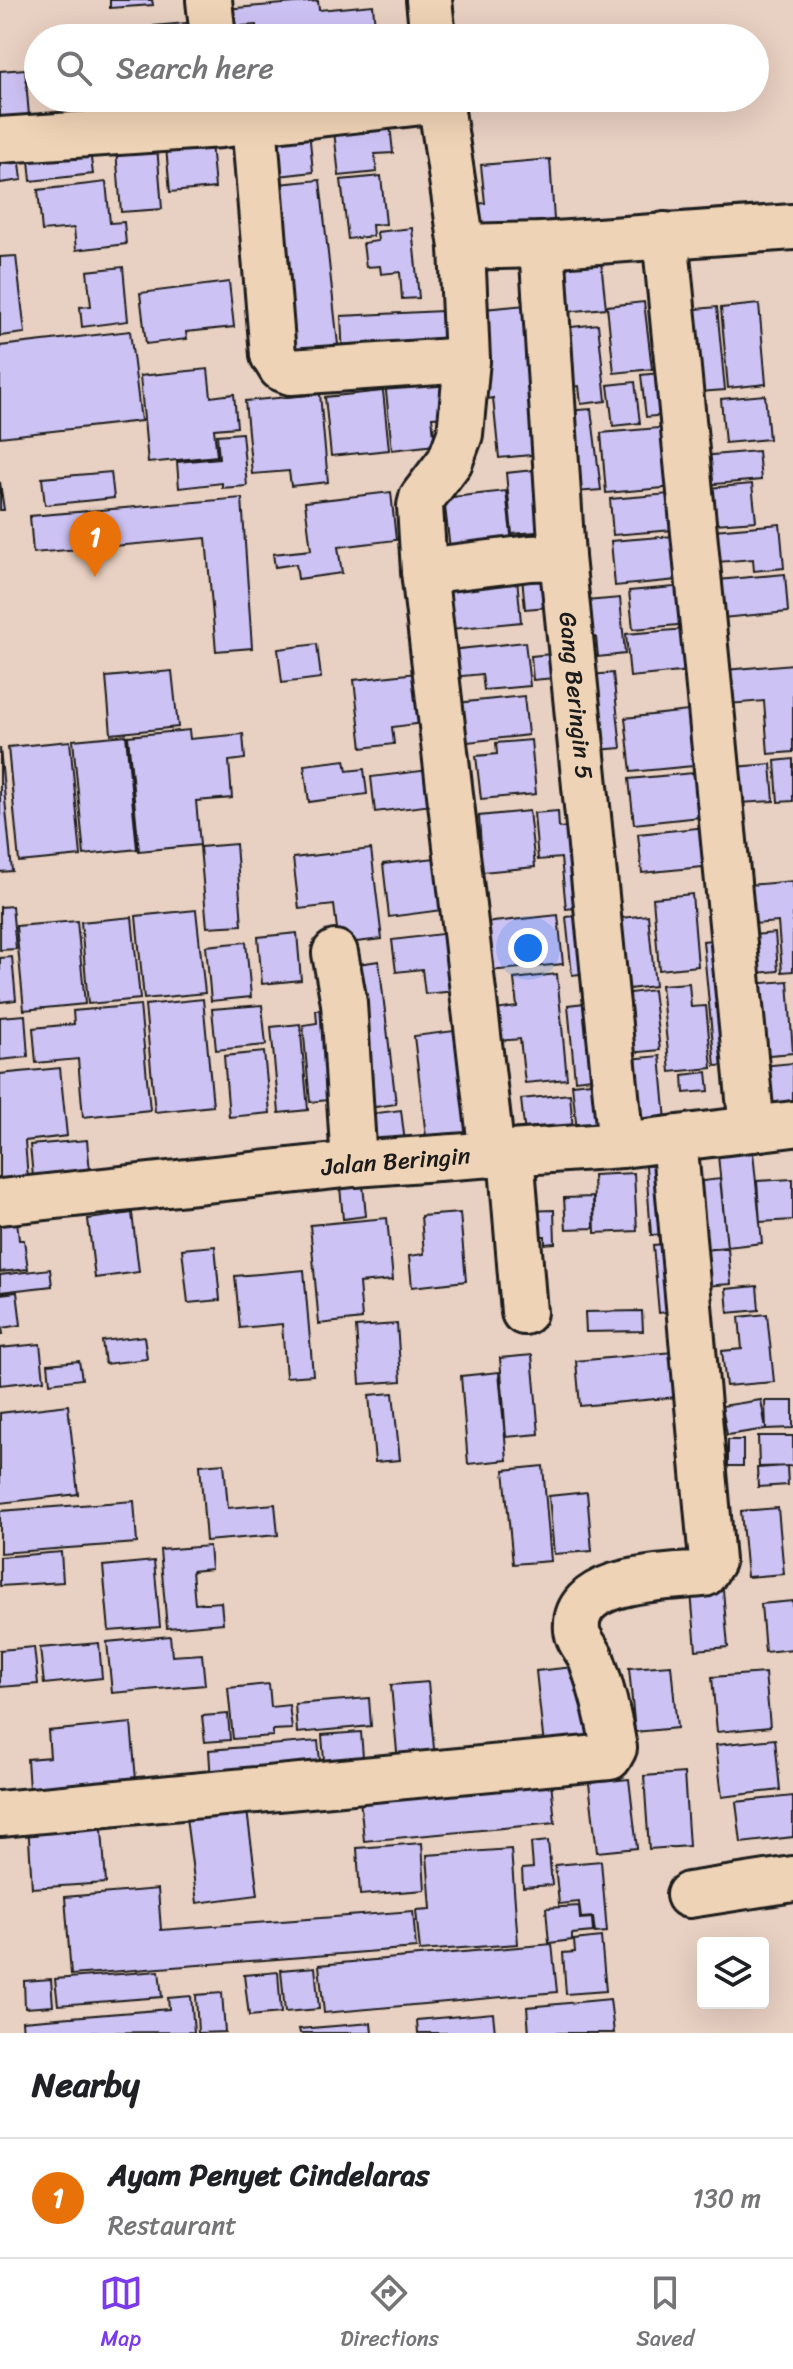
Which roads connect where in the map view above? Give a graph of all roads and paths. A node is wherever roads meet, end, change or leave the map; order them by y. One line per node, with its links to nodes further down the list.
1 (209, 0): 3 (street)
2 (429, 0): 4 (street)
3 (212, 24)
4 (432, 24)
5 (270, 112): 7 (street)
6 (442, 112): 12 (street)
7 (231, 115): 8 (street); 13 (street)
8 (0, 140)
9 (793, 227): 10 (street)
10 (665, 235): 11 (street); 17 (street)
11 (542, 245): 12 (street); 14 (street, Gang Beringin 5)
12 (462, 247): 13 (street)
13 (467, 360): 15 (street)
14 (562, 557): 15 (street); 19 (street, Gang Beringin 5)
15 (424, 571): 20 (street)
16 (335, 953): 21 (street)
17 (772, 1126): 18 (street, Jalan Beringin)
18 (674, 1139): 19 (street, Jalan Beringin); 24 (street)
19 (621, 1145): 20 (street, Jalan Beringin)
20 (502, 1155): 21 (street, Jalan Beringin); 23 (street)
21 (354, 1164): 22 (street, Jalan Beringin)
22 (0, 1202)
23 (524, 1312)
24 (0, 1814)
25 (793, 1879): 26 (street)
26 (689, 1895)

